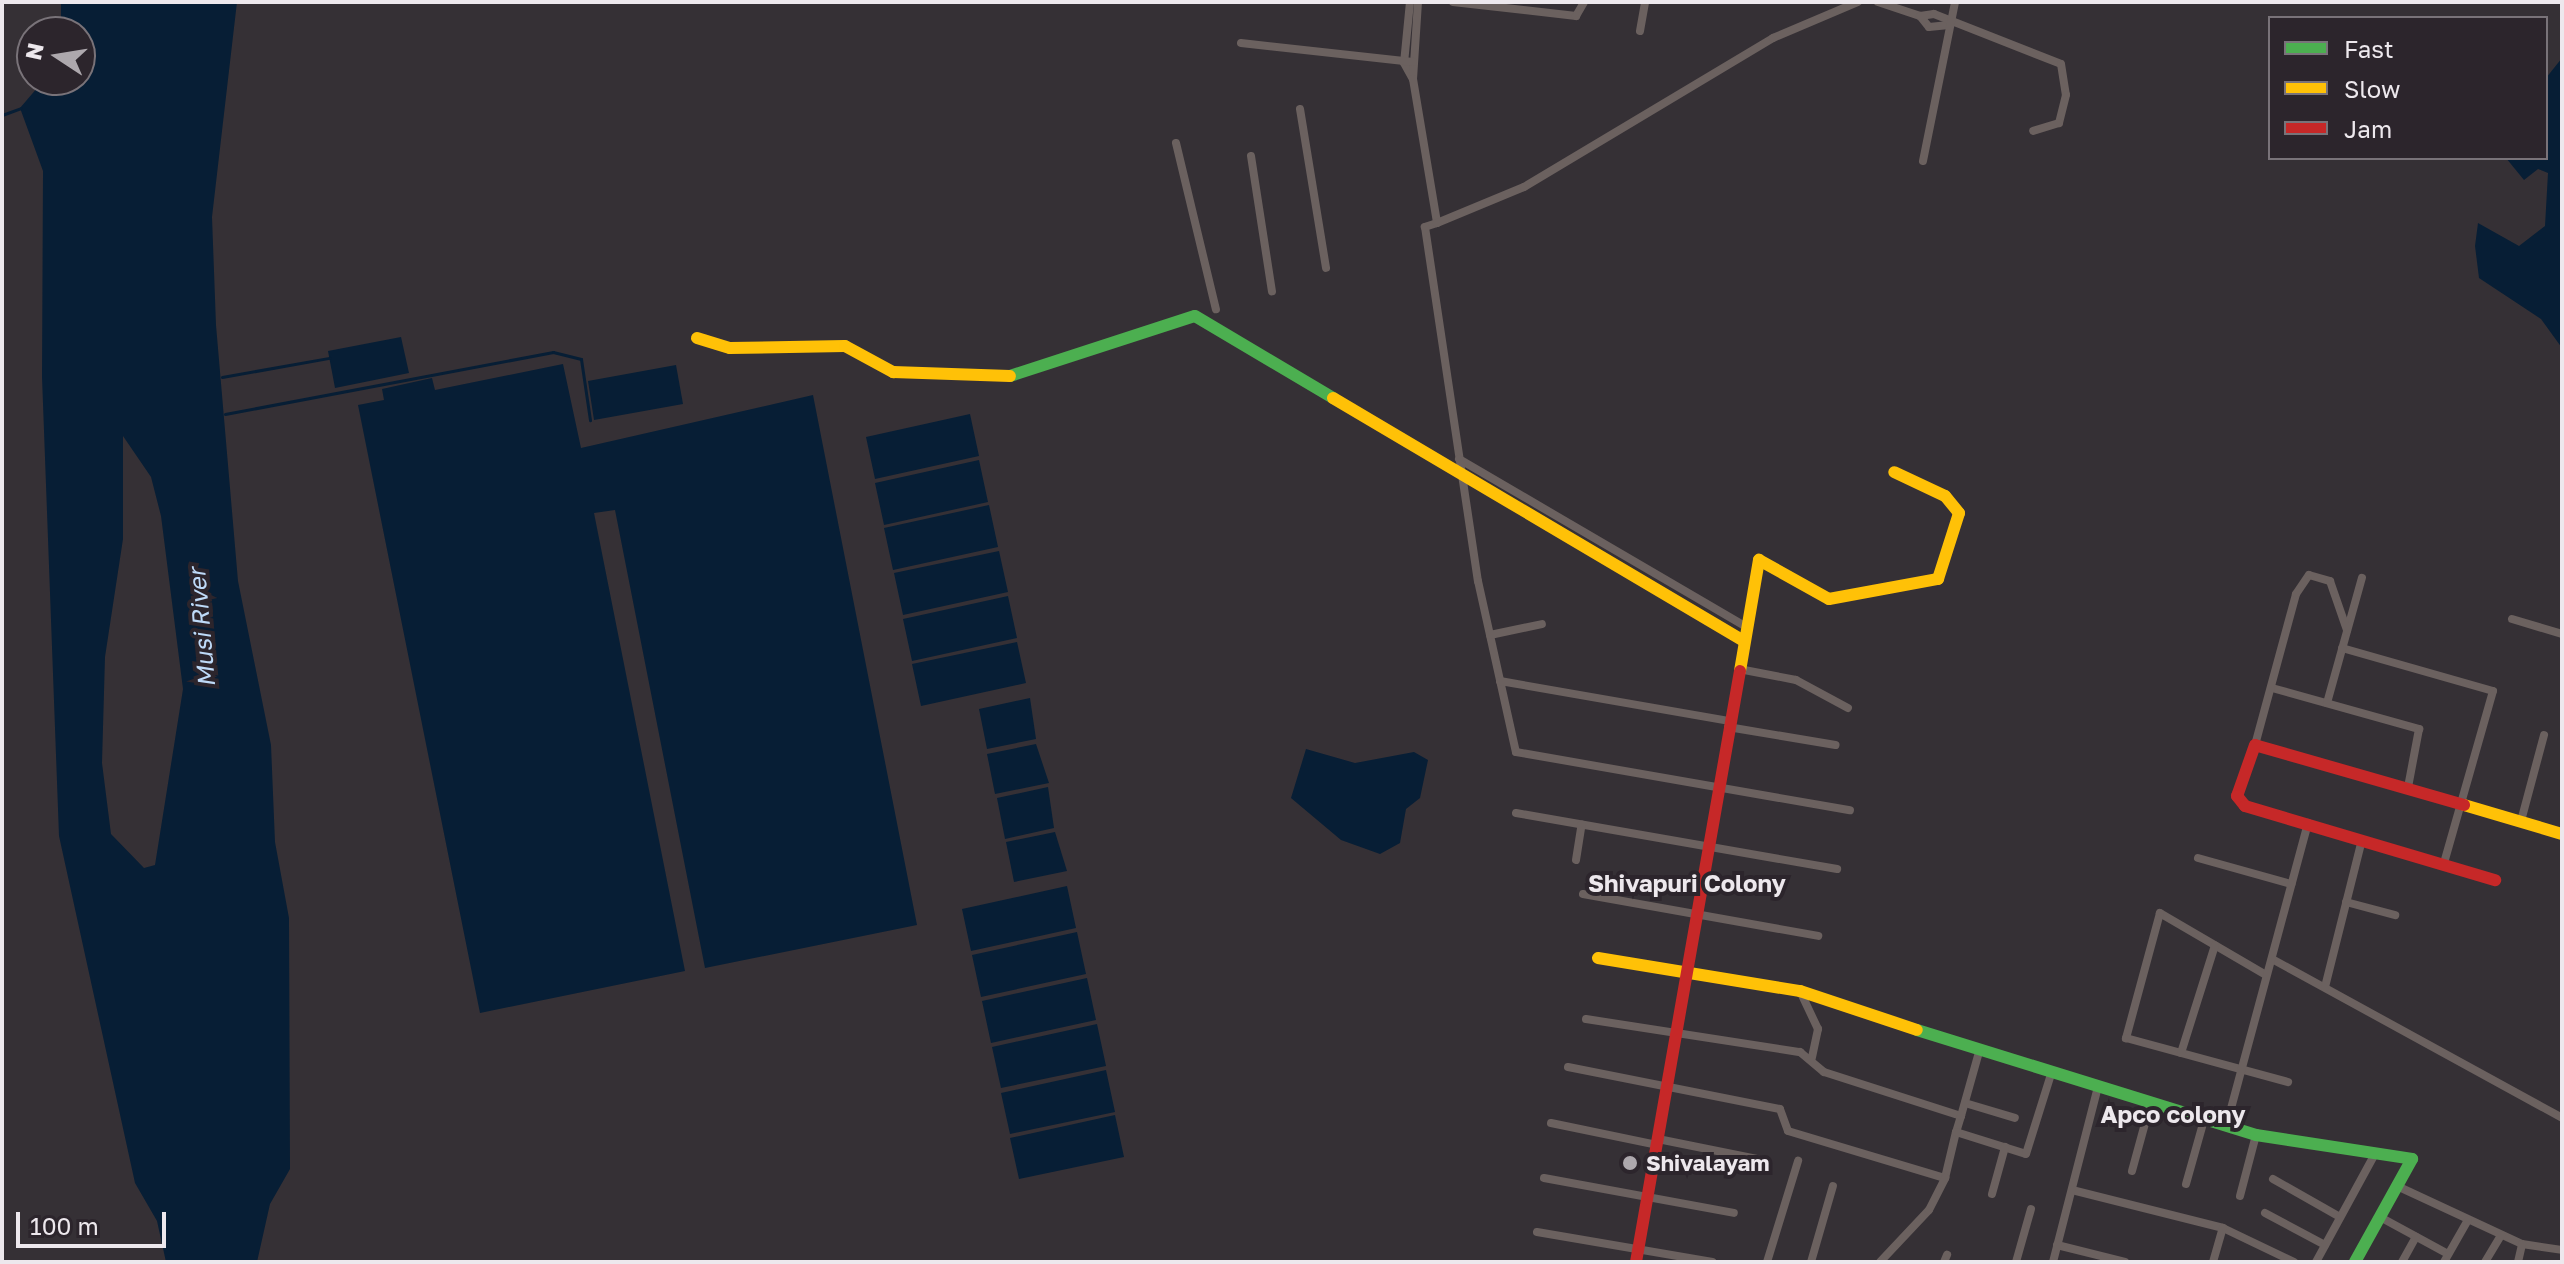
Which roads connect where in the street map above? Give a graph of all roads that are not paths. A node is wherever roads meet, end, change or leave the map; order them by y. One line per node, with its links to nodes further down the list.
1 (1410, 2): 13 (street)
2 (1418, 2): 13 (street)
3 (1453, 2): 9 (street)
4 (1584, 2): 9 (street)
5 (1645, 2): 11 (street)
6 (1858, 2): 19 (street)
7 (1878, 2): 10 (street)
8 (1955, 2): 10 (street)
9 (1485, 4)
10 (1949, 25): 15 (street); 18 (street)
11 (1640, 31)
12 (1241, 43): 13 (street)
13 (1408, 62): 19 (street)
14 (1300, 109): 20 (street)
15 (2033, 131)
16 (1176, 143): 22 (street)
17 (1251, 156): 21 (street)
18 (1923, 161)
19 (1437, 223): 24 (street)
20 (1326, 268)
21 (1272, 291)
22 (1216, 309)
23 (697, 338): 26 (street)
24 (1459, 459): 26 (street); 27 (street)
25 (1894, 472): 31 (street)
26 (1460, 474): 27 (street); 34 (street)
27 (1607, 554): 31 (street); 35 (street)
28 (2362, 578): 32 (street)
29 (2512, 619): 33 (street)
30 (1542, 624): 34 (street)
31 (1746, 627): 35 (street)
32 (2347, 630): 36 (street); 39 (street)
33 (2562, 634)
34 (1490, 635): 38 (street)
35 (1744, 641): 37 (street)
36 (2342, 648): 40 (street); 48 (street)
37 (1739, 669): 41 (street); 42 (street)
38 (1500, 681): 42 (street); 46 (street)
39 (2272, 688): 40 (street); 45 (street)
40 (2327, 703): 47 (street)
41 (1848, 708)
42 (1729, 724): 44 (street); 46 (street)
43 (2544, 735): 51 (street)
44 (1835, 745)
45 (2255, 745): 47 (street); 52 (street)
46 (1718, 787): 49 (street); 56 (street)
47 (2408, 787): 48 (street)
48 (2460, 803): 51 (street); 59 (street)
49 (1850, 810)
50 (1516, 813): 53 (street)
51 (2521, 821): 54 (street)
52 (2308, 823): 55 (street); 62 (street)
53 (1582, 824): 56 (street); 58 (street)
54 (2562, 834)
55 (2362, 840): 59 (street); 64 (street)
56 (1708, 845): 60 (street); 65 (street)
57 (2198, 858): 62 (street)
58 (1576, 860)
59 (2444, 863): 61 (street)
60 (1837, 869)
61 (2495, 880)
62 (2291, 884): 70 (street)
63 (1583, 894): 65 (street)
64 (2346, 902): 66 (street); 73 (street)
65 (1696, 914): 67 (street); 71 (street)
66 (2395, 915)
67 (1818, 936)
68 (2215, 945): 72 (street); 78 (street); 78 (street)
69 (1598, 958): 71 (street)
70 (2272, 959): 72 (street); 73 (street)
71 (1686, 973): 74 (street); 76 (street)
72 (2266, 975): 81 (street)
73 (2325, 987): 90 (street)
74 (1800, 991): 77 (street); 79 (street)
75 (1586, 1019): 76 (street)
76 (1674, 1033): 79 (street); 84 (street)
77 (1979, 1052): 82 (street); 86 (street)
78 (2181, 1053): 81 (street)
79 (1812, 1057): 88 (street)
80 (1568, 1067): 84 (street)
81 (2241, 1069): 83 (street); 93 (street)
82 (2051, 1074): 85 (street); 97 (street)
83 (2288, 1082)
84 (1666, 1085): 96 (street); 103 (street)
85 (2097, 1091): 87 (street); 108 (street)
86 (1965, 1103): 88 (street); 89 (street)
87 (2150, 1105): 91 (street); 101 (street)
88 (1961, 1116): 94 (street)
89 (2015, 1118)
90 (2562, 1118)
91 (2204, 1120): 93 (street); 105 (street)
92 (1551, 1123): 96 (street)
93 (2226, 1127): 95 (street)
94 (1956, 1132): 97 (street); 103 (street)
95 (2256, 1135): 98 (street); 110 (street)
96 (1658, 1142): 99 (street); 111 (street)
97 (2005, 1147): 109 (street)
98 (2375, 1154): 107 (street); 115 (street)
99 (1757, 1159)
100 (1798, 1161): 130 (street)
101 (2132, 1171)
102 (1544, 1178): 111 (street)
103 (1945, 1178): 132 (street)
104 (2273, 1179): 115 (street)
105 (2186, 1184)
106 (1833, 1186): 131 (street)
107 (2397, 1186): 116 (street); 117 (street)
108 (2072, 1190): 118 (street); 123 (street)
109 (1992, 1194)
110 (2240, 1196)
111 (1648, 1197): 113 (street); 125 (street)
112 (2031, 1209): 133 (street)
113 (1734, 1213)
114 (2265, 1213): 124 (street)
115 (2340, 1217): 124 (street)
116 (2380, 1217): 121 (street); 139 (street)
117 (2468, 1220): 120 (street); 127 (street)
118 (2223, 1228): 136 (street); 137 (street)
119 (1537, 1232): 125 (street)
120 (2501, 1235): 122 (street); 141 (street)
121 (2416, 1237): 127 (street); 140 (street)
122 (2522, 1244): 126 (street); 142 (street)
123 (2057, 1245): 134 (street); 135 (street)
124 (2325, 1245): 138 (street)
125 (1638, 1248): 128 (street); 129 (street)
126 (2562, 1250)
127 (2446, 1258)
128 (1636, 1262)
129 (1712, 1262)
130 (1767, 1262)
131 (1811, 1262)
132 (1880, 1262)
133 (2016, 1262)
134 (2053, 1262)
135 (2125, 1262)
136 (2213, 1262)
137 (2294, 1262)
138 (2316, 1262)
139 (2355, 1262)
140 (2402, 1262)
141 (2485, 1262)
142 (2518, 1262)

